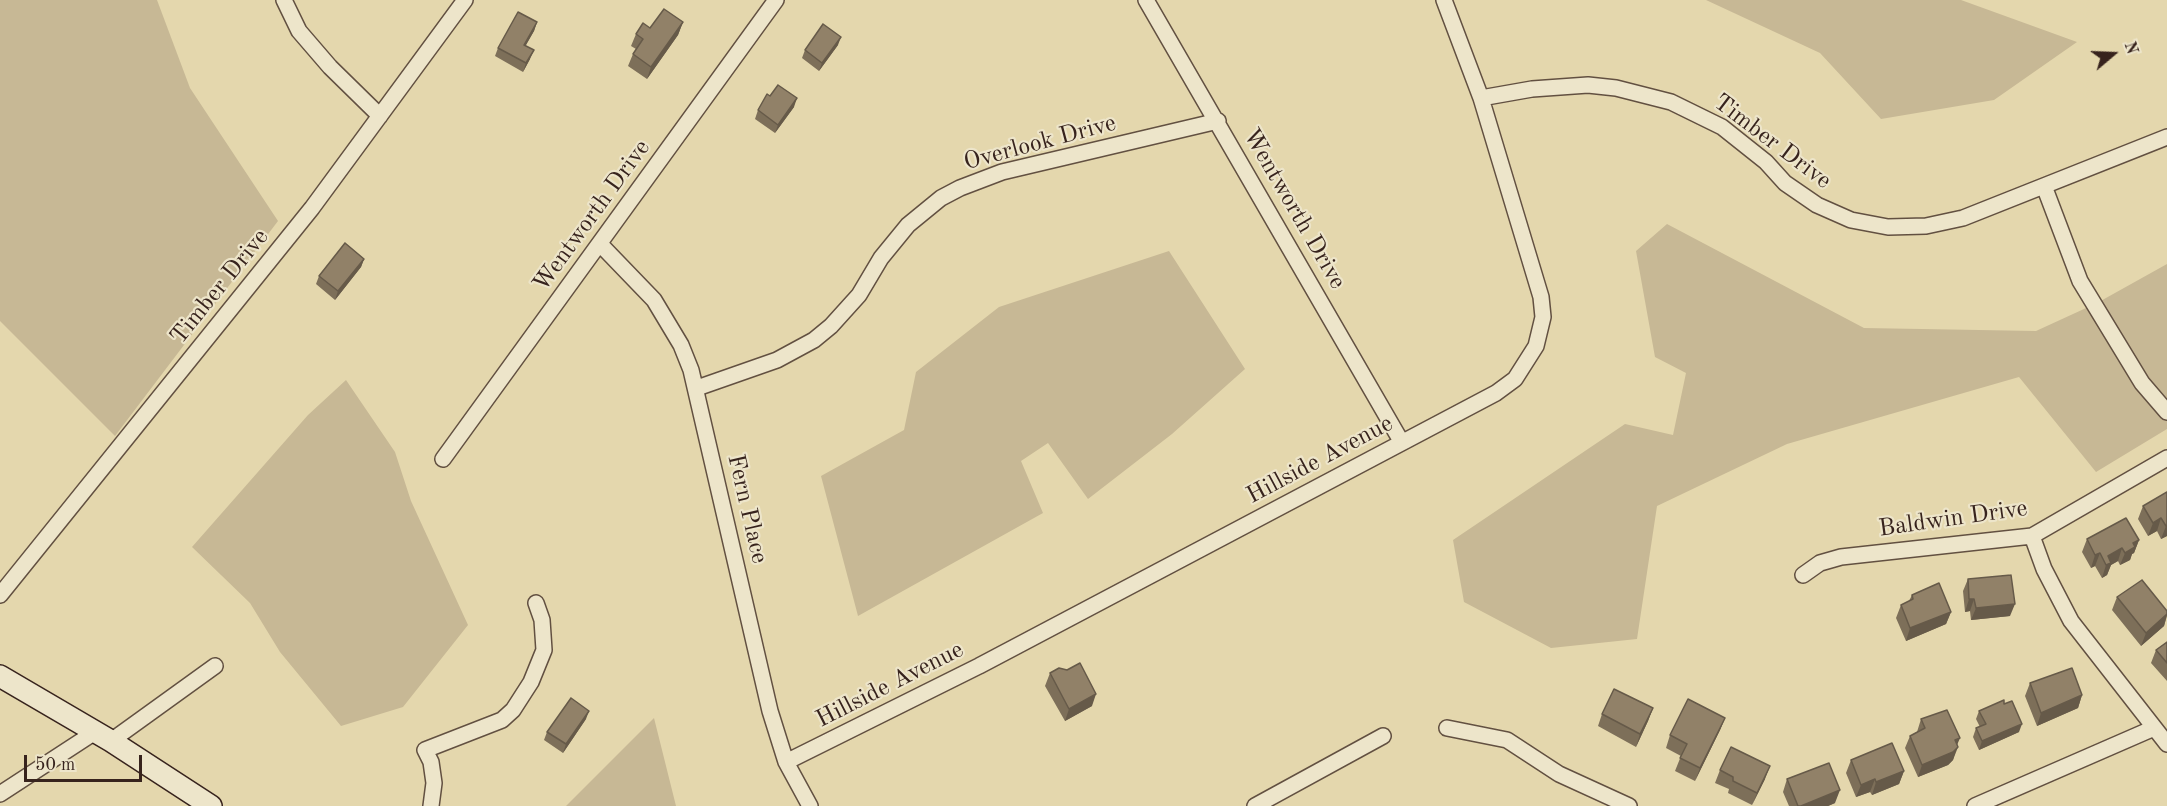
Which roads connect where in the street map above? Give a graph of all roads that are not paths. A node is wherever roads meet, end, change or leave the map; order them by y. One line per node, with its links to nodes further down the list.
1 (284, 0): 7 (street)
2 (465, 0): 7 (street, Timber Drive)
3 (776, 0): 11 (street, Wentworth Drive)
4 (1146, 0): 8 (street, Wentworth Drive)
5 (1444, 0): 6 (street, Hillside Avenue)
6 (1481, 98): 10 (street, Timber Drive); 14 (street, Hillside Avenue)
7 (380, 116): 19 (street, Timber Drive)
8 (1218, 121): 12 (street, Overlook Drive); 14 (street, Wentworth Drive)
9 (2167, 137): 10 (street, Timber Drive)
10 (2044, 186): 13 (street)
11 (600, 244): 12 (street, Fern Place); 16 (street, Wentworth Drive)
12 (697, 388): 28 (street, Fern Place)
13 (2167, 412)
14 (1401, 441): 28 (street, Hillside Avenue)
15 (2167, 458): 17 (street, Baldwin Drive)
16 (443, 459)
17 (2032, 536): 18 (street, Baldwin Drive); 24 (street)
18 (1803, 575)
19 (0, 595)
20 (536, 603): 31 (street)
21 (215, 666): 25 (street)
22 (0, 676): 25 (main road)
23 (1446, 728): 34 (street)
24 (2154, 728): 27 (street); 35 (street)
25 (103, 736): 29 (street); 30 (main road)
26 (1383, 736): 33 (street)
27 (2167, 744)
28 (786, 762): 32 (street, Fern Place)
29 (0, 795)
30 (212, 806)
31 (431, 806)
32 (810, 806)
33 (1255, 806)
34 (1629, 806)
35 (1975, 806)

